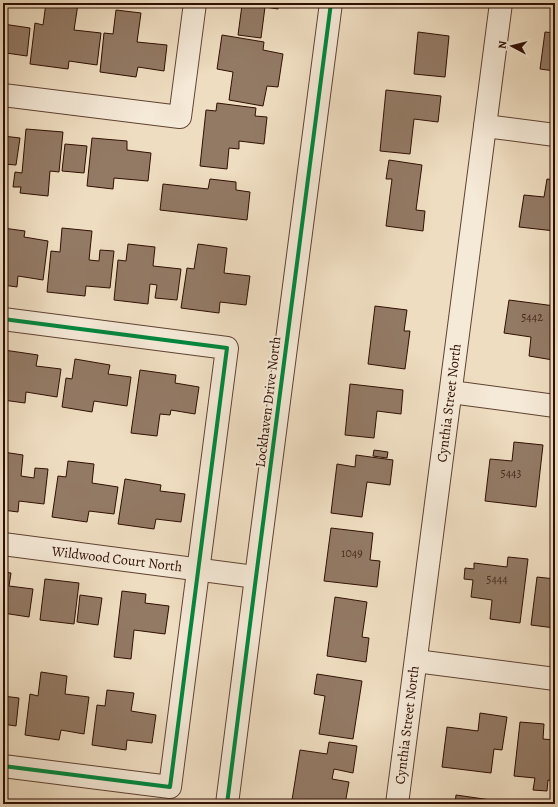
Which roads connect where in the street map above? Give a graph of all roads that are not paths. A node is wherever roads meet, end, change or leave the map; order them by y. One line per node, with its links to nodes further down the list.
1 (195, 3): 4 (street)
2 (331, 3): 12 (street, Lockhaven Drive North)
3 (501, 3): 5 (street, Cynthia Street North)
4 (3, 94)
5 (485, 126): 6 (street); 8 (street, Cynthia Street North)
6 (555, 135)
7 (3, 319): 11 (street)
8 (451, 392): 9 (street); 13 (street, Cynthia Street North)
9 (555, 406)
10 (3, 544): 11 (street, Wildwood Court North)
11 (198, 569): 12 (street, Wildwood Court North); 15 (street)
12 (256, 577): 16 (street, Lockhaven Drive North)
13 (416, 661): 14 (street); 17 (street, Cynthia Street North)
14 (555, 679)
15 (3, 766)
16 (227, 804)
17 (397, 804)

